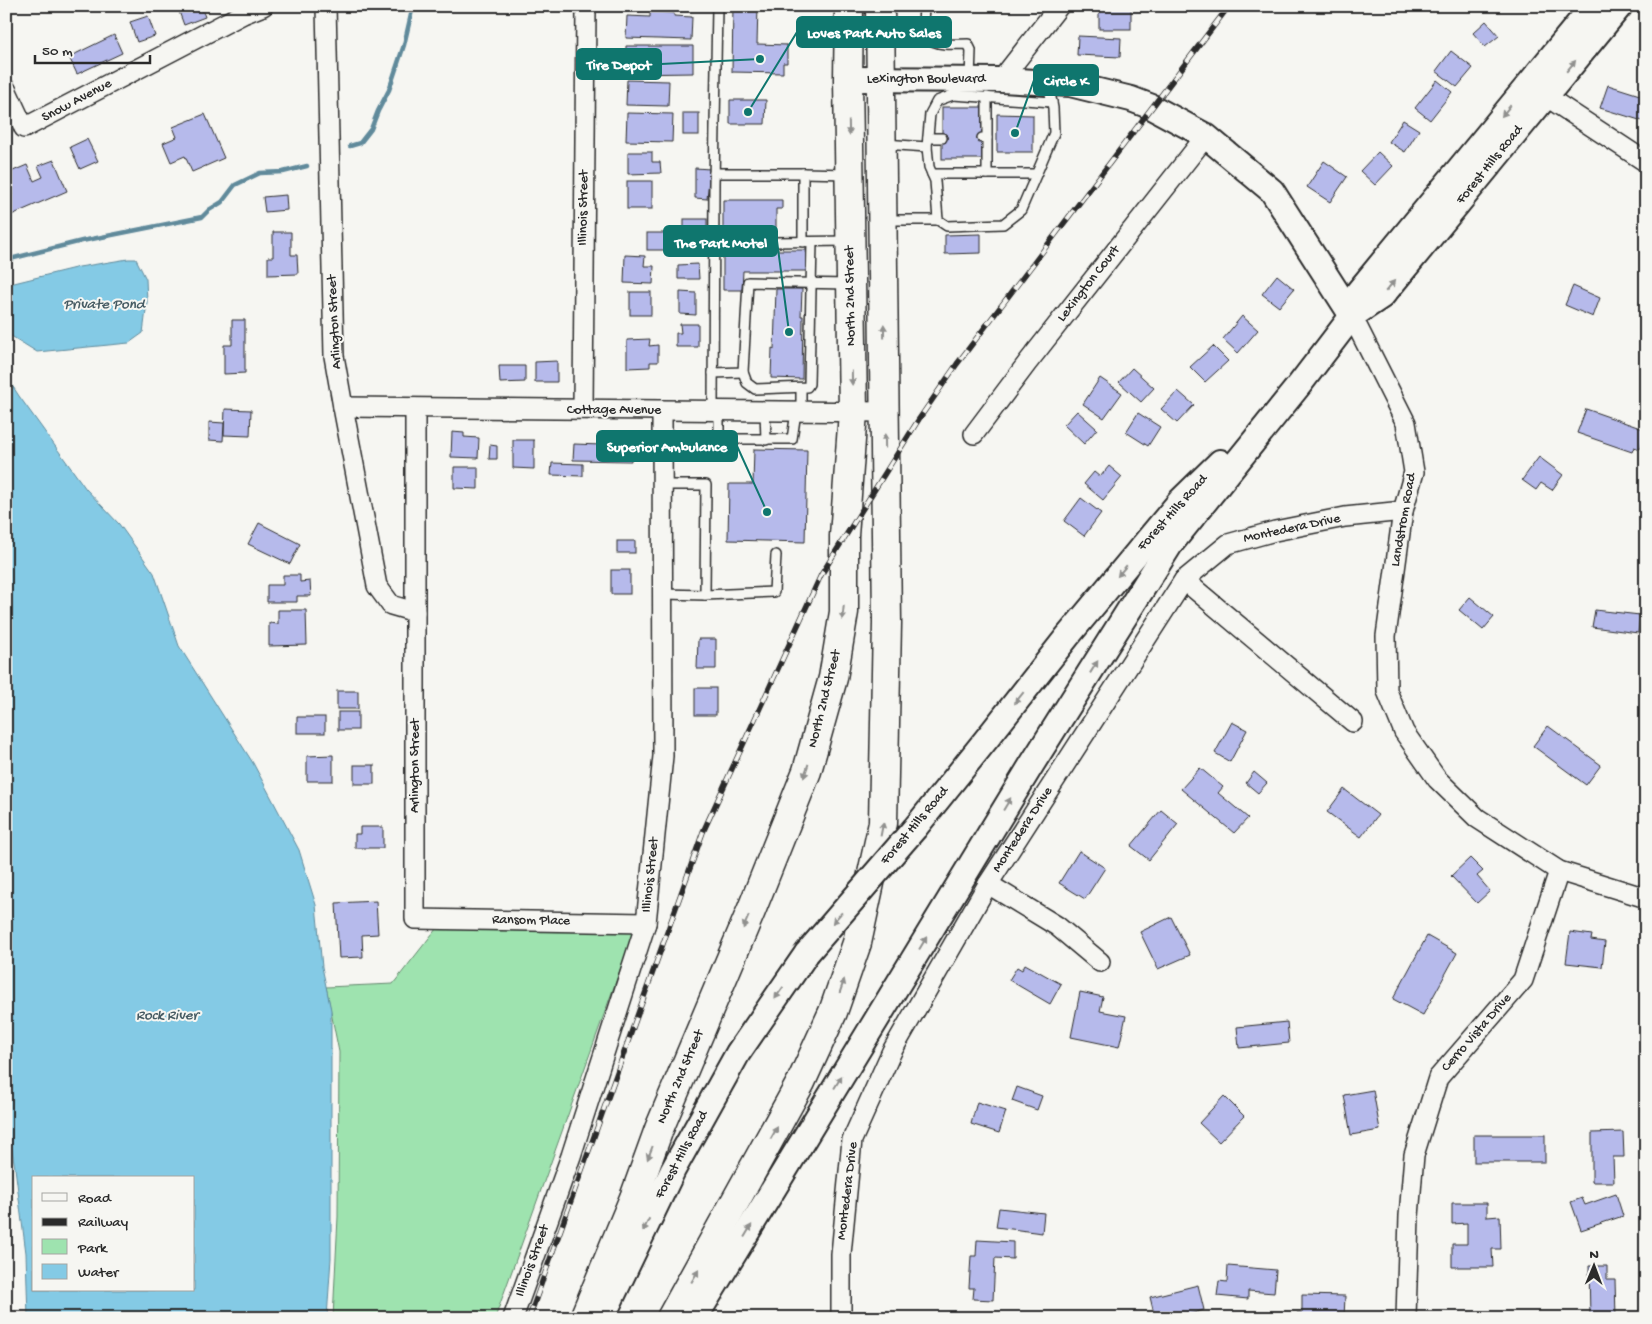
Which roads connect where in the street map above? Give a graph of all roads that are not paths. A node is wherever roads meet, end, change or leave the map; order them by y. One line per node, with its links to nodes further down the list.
1 (263, 6): 11 (street, Snow Avenue)
2 (326, 6): 42 (street, Arlington Street)
3 (586, 6): 44 (street, Illinois Street)
4 (717, 6): 24 (lane)
5 (849, 6): 13 (main road, North 2nd Street)
6 (880, 6): 12 (main road)
7 (924, 6): 14 (lane)
8 (1058, 6): 16 (street, Lexington Boulevard)
9 (1592, 6): 17 (street, Forest Hills Road)
10 (1620, 6): 17 (street, Forest Hills Road, one-way to 10)
11 (241, 10): 15 (street, Snow Avenue)
12 (880, 78): 13 (street, Lexington Boulevard); 14 (street, Lexington Boulevard); 22 (main road)
13 (848, 79): 26 (main road, North 2nd Street, one-way to 26)
14 (962, 85): 16 (street, Lexington Boulevard); 21 (lane)
15 (6, 89)
16 (994, 89): 18 (street, Landstrom Road); 28 (lane)
17 (1537, 90): 23 (street); 37 (street, Forest Hills Road)
18 (1050, 92): 19 (street, Landstrom Road); 29 (lane)
19 (1206, 136): 37 (street, Landstrom Road); 51 (street, Lexington Court)
20 (942, 138): 21 (lane)
21 (928, 143): 22 (lane); 27 (lane)
22 (881, 144): 30 (main road)
23 (1646, 162)
24 (714, 173): 25 (lane); 34 (lane)
25 (803, 174): 26 (lane); 33 (lane)
26 (850, 174): 32 (main road, North 2nd Street)
27 (932, 174): 28 (lane); 31 (lane)
28 (987, 174): 29 (lane)
29 (1036, 174): 31 (lane)
30 (882, 220): 31 (lane); 50 (main road, one-way to 30)
31 (938, 220)
32 (850, 241): 33 (lane); 36 (main road, North 2nd Street)
33 (808, 242): 34 (lane); 35 (lane)
34 (714, 243): 39 (lane)
35 (812, 283): 36 (lane); 38 (lane); 41 (lane)
36 (851, 284): 49 (main road, North 2nd Street, one-way to 49)
37 (1352, 316): 40 (street, Forest Hills Road); 54 (street, Landstrom Road)
38 (743, 372): 39 (lane); 41 (lane)
39 (713, 373): 46 (lane)
40 (1300, 384): 69 (street, Forest Hills Road, one-way to 69, bridge); 71 (street, Forest Hills Road, one-way to 40)
41 (801, 388): 48 (lane)
42 (343, 408): 43 (street, Cottage Avenue); 59 (street, Arlington Street)
43 (415, 408): 44 (street, Cottage Avenue); 59 (street, Arlington Street)
44 (583, 409): 45 (street, Cottage Avenue)
45 (662, 410): 46 (street, Cottage Avenue); 53 (street, Illinois Street)
46 (716, 410): 47 (street, Cottage Avenue); 52 (lane)
47 (765, 411): 48 (street, Cottage Avenue); 52 (lane)
48 (798, 412): 49 (street, Cottage Avenue); 52 (lane)
49 (852, 412): 50 (street, Cottage Avenue); 68 (main road, North 2nd Street, one-way to 68)
50 (885, 412): 70 (main road, one-way to 50)
51 (974, 434)
52 (766, 440)
53 (662, 485): 57 (street, Illinois Street); 58 (lane)
54 (1403, 511): 56 (street, Montedera Drive); 61 (street, Landstrom Road)
55 (776, 555): 58 (lane)
56 (1184, 580): 60 (street); 62 (street, Montedera Drive)
57 (663, 594): 58 (lane); 65 (street, Illinois Street)
58 (705, 595)
59 (415, 612): 64 (street, Arlington Street)
60 (1353, 722)
61 (1559, 872): 63 (street, Landstrom Road); 73 (street, Cerro Vista Drive)
62 (988, 884): 66 (street); 72 (street, Montedera Drive)
63 (1646, 898)
64 (415, 919): 65 (street, Ransom Place)
65 (646, 923): 67 (street, Illinois Street)
66 (1100, 962)
67 (512, 1318)
68 (584, 1318)
69 (602, 1318)
70 (671, 1318)
71 (695, 1318)
72 (841, 1318)
73 (1406, 1318)

